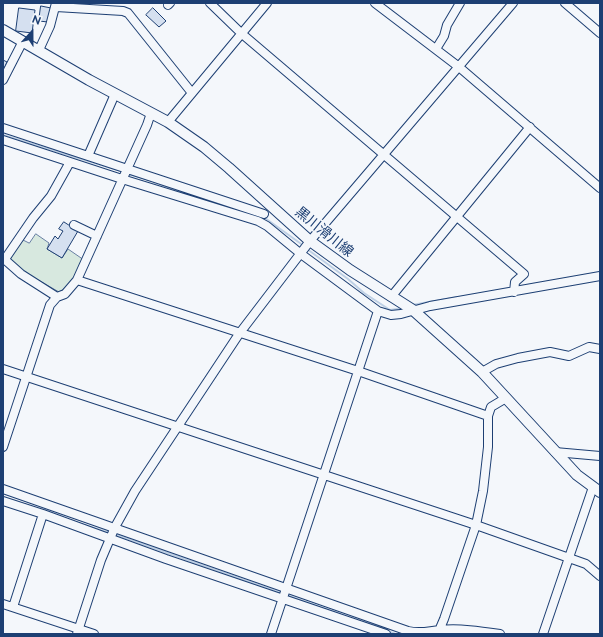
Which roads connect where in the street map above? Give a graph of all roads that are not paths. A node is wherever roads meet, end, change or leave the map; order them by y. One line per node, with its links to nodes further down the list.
1 (210, 3): 9 (street)
2 (267, 3): 9 (street)
3 (375, 3): 12 (street)
4 (460, 3): 12 (street)
5 (513, 3): 14 (street)
6 (565, 3): 10 (street)
7 (56, 5): 13 (street); 16 (street)
8 (3, 30): 11 (main road, 黒川滑川線)
9 (241, 33): 16 (street); 23 (street)
10 (600, 34)
11 (23, 41): 13 (main road, 黒川滑川線); 15 (street)
12 (436, 49): 14 (street)
13 (39, 50): 17 (main road, 黒川滑川線)
14 (459, 67): 20 (street); 23 (street)
15 (3, 80)
16 (192, 93): 19 (street)
17 (115, 94): 18 (main road, 黒川滑川線); 24 (street)
18 (151, 113): 19 (main road, 黒川滑川線); 26 (street)
19 (168, 122): 33 (main road, 黒川滑川線)
20 (530, 127): 28 (street); 30 (street)
21 (3, 128): 24 (street)
22 (3, 140): 25 (street)
23 (384, 155): 30 (street); 33 (street)
24 (88, 156): 26 (street)
25 (70, 162): 27 (street); 35 (street)
26 (127, 168): 27 (street); 29 (street)
27 (122, 179): 32 (street); 34 (street)
28 (600, 188)
29 (264, 214)
30 (458, 217): 38 (street); 40 (street)
31 (74, 225): 32 (street)
32 (97, 236): 37 (street)
33 (310, 241): 34 (street); 40 (main road, 黒川滑川線)
34 (301, 254): 42 (street); 43 (street)
35 (4, 259): 39 (street)
36 (600, 276): 38 (street)
37 (77, 280): 39 (street); 43 (street)
38 (514, 292): 41 (street)
39 (56, 297): 48 (street)
40 (391, 297): 41 (main road, 黒川滑川線)
41 (413, 310): 42 (street); 47 (main road, 黒川滑川線)
42 (378, 311): 46 (street)
43 (239, 334): 46 (street); 51 (street)
44 (600, 349): 47 (street)
45 (3, 369): 48 (street)
46 (358, 371): 50 (street); 55 (street)
47 (482, 372): 49 (main road, 黒川滑川線)
48 (26, 377): 51 (street); 52 (street)
49 (506, 398): 50 (street); 53 (main road, 黒川滑川線)
50 (488, 416): 60 (street)
51 (177, 427): 55 (street); 61 (street)
52 (3, 447)
53 (555, 452): 54 (street); 57 (main road, 黒川滑川線)
54 (600, 456)
55 (323, 475): 60 (street); 65 (street)
56 (3, 489): 61 (street)
57 (597, 489): 63 (street)
58 (3, 501): 59 (street)
59 (43, 514): 62 (street); 68 (street)
60 (476, 525): 63 (street); 70 (street)
61 (114, 528): 62 (street); 65 (street)
62 (109, 538): 66 (street); 69 (street)
63 (569, 558): 64 (street); 75 (street)
64 (600, 576)
65 (286, 588): 66 (street); 70 (street)
66 (283, 599): 72 (street); 73 (street)
67 (3, 604): 68 (street)
68 (13, 608): 69 (street)
69 (78, 631): 71 (street)
70 (438, 632): 74 (street)
71 (94, 634)
72 (271, 634)
73 (386, 634)
74 (500, 634)
75 (543, 634)

